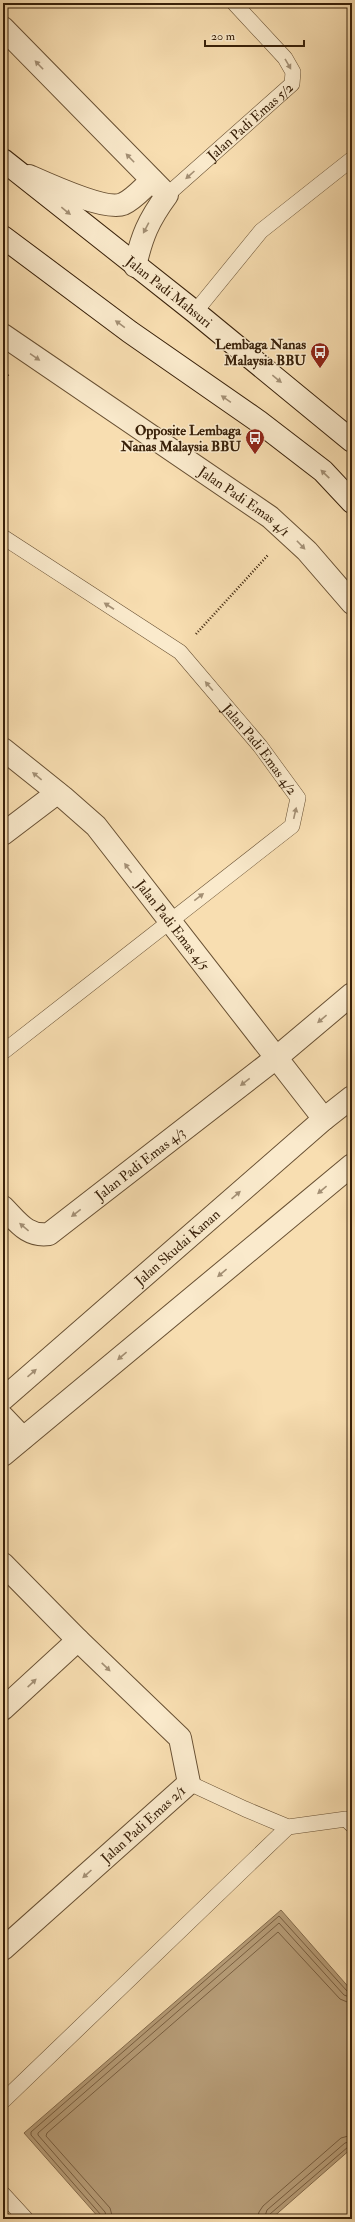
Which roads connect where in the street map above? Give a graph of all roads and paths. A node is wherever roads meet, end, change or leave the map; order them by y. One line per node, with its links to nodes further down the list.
1 (234, 3): 6 (lane, Jalan Padi Emas 5/2, one-way to 6)
2 (3, 28): 5 (street, one-way to 2)
3 (352, 159): 9 (lane)
4 (10, 166): 5 (street); 8 (street, Jalan Padi Mahsuri, one-way to 8)
5 (152, 180): 6 (street)
6 (167, 195): 8 (street, Jalan Padi Emas 5/2, one-way to 8)
7 (3, 237): 12 (street, one-way to 7)
8 (135, 266): 9 (street, Jalan Padi Mahsuri)
9 (195, 312): 11 (street, Jalan Padi Mahsuri, one-way to 11)
10 (3, 335): 13 (street, Jalan Padi Emas 4/1, one-way to 13)
11 (352, 441)
12 (352, 502)
13 (289, 532): 15 (street, Jalan Padi Emas 4/1, one-way to 15); 16 (path)
14 (3, 537): 16 (lane, Jalan Padi Emas 4/2, one-way to 14)
15 (352, 603)
16 (180, 652): 20 (lane, Jalan Padi Emas 4/2, one-way to 16)
17 (3, 750): 18 (street, Jalan Padi Emas 4/5, one-way to 17)
18 (57, 793): 19 (street); 20 (street, Jalan Padi Emas 4/5, one-way to 18)
19 (3, 834)
20 (168, 921): 22 (lane, Jalan Padi Emas 4/2); 23 (street, Jalan Padi Emas 4/5)
21 (352, 994): 23 (street, one-way to 23)
22 (3, 1052)
23 (276, 1058): 25 (street, Jalan Padi Emas 4/5); 27 (street, Jalan Padi Emas 4/3, one-way to 27)
24 (352, 1097): 25 (street, Jalan Skudai Kanan)
25 (324, 1119): 28 (street, Jalan Skudai Kanan, one-way to 25)
26 (352, 1165): 30 (street, one-way to 30)
27 (3, 1207)
28 (3, 1399)
29 (3, 1417): 30 (street)
30 (23, 1438): 31 (street)
31 (3, 1455)
32 (3, 1564): 33 (street, Jalan Padi Emas 2/1)
33 (78, 1640): 34 (street, one-way to 33); 35 (street, Jalan Padi Emas 2/1, one-way to 35)
34 (3, 1709)
35 (189, 1783): 37 (lane); 38 (street, Jalan Padi Emas 2/1, one-way to 38)
36 (352, 1825): 37 (lane)
37 (288, 1827): 39 (lane)
38 (3, 1949)
39 (3, 2101)
40 (3, 2194): 41 (lane)
41 (26, 2219)

